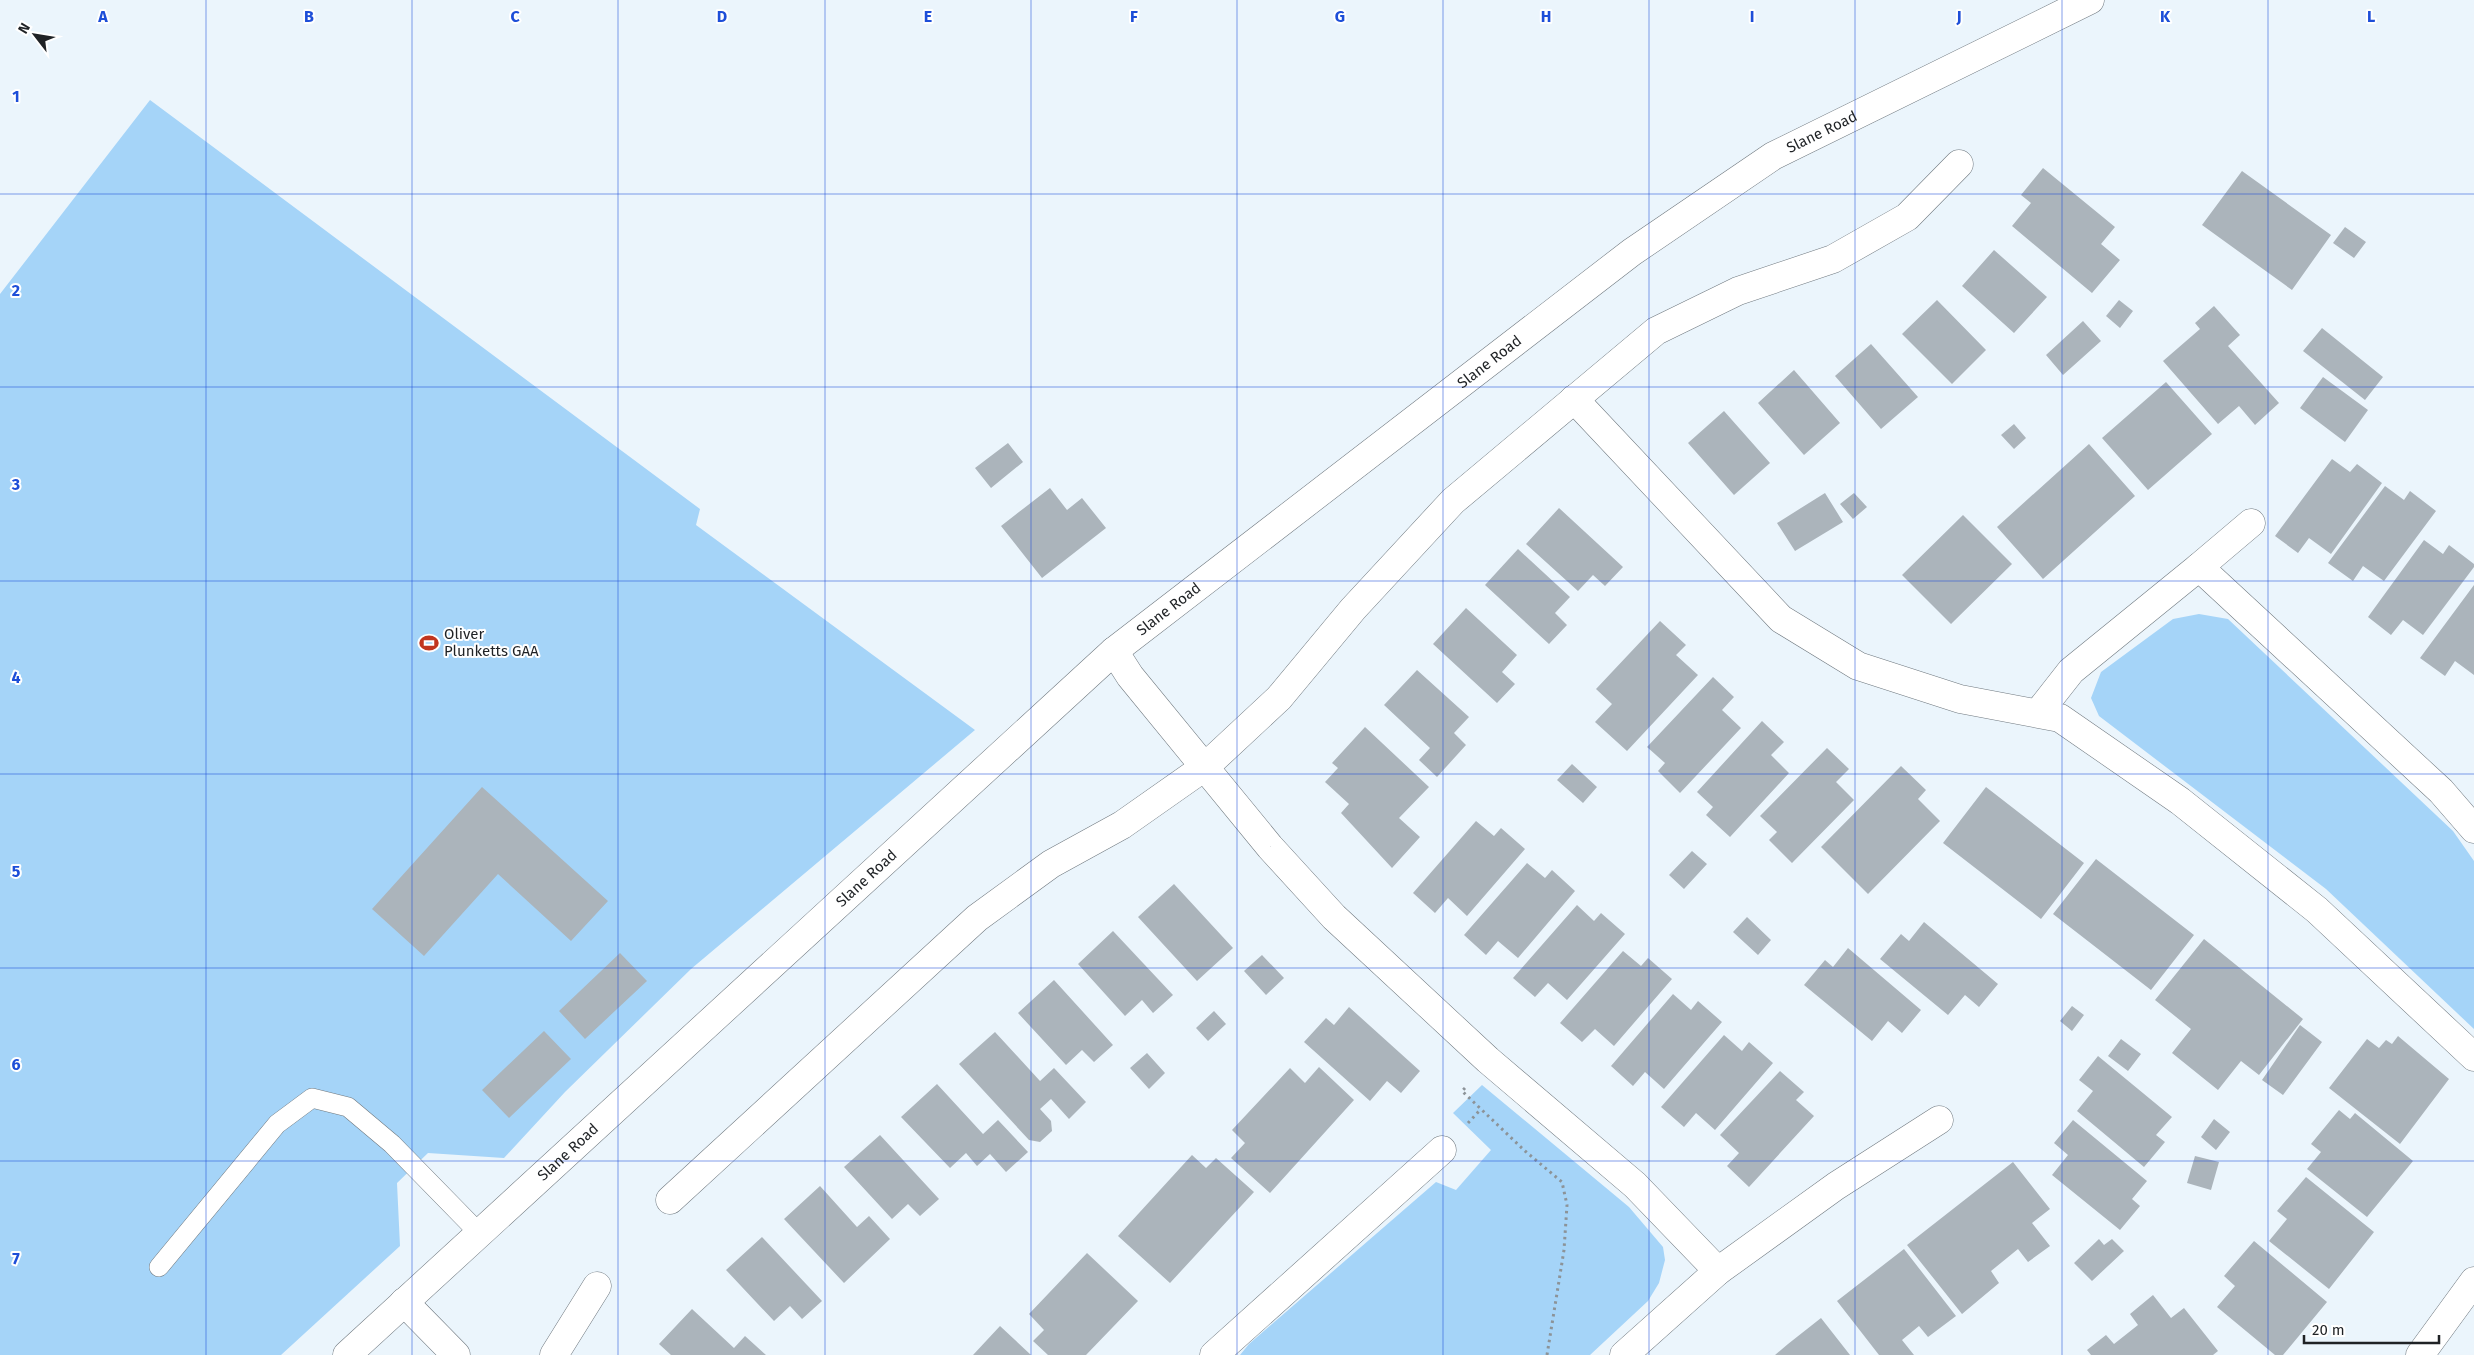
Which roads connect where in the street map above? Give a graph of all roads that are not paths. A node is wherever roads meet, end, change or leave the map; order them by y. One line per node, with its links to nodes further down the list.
1 (2090, 0): 6 (street, Slane Road)
2 (1959, 164): 3 (street)
3 (1574, 399): 7 (street); 8 (street)
4 (2251, 523): 5 (street)
5 (2199, 567): 7 (street); 9 (street)
6 (1114, 651): 8 (street); 14 (street, Slane Road)
7 (2038, 713): 10 (street)
8 (1206, 766): 13 (street); 16 (street)
9 (2474, 829)
10 (2474, 1057)
11 (1939, 1120): 16 (street)
12 (1442, 1150): 23 (street)
13 (670, 1200)
14 (479, 1233): 15 (lane); 19 (street, Slane Road)
15 (159, 1266)
16 (1718, 1271): 24 (street)
17 (2474, 1281): 25 (street)
18 (597, 1286): 22 (street)
19 (404, 1302): 20 (street, Slane Road); 21 (street)
20 (347, 1355)
21 (456, 1355)
22 (554, 1355)
23 (1214, 1355)
24 (1624, 1355)
25 (2420, 1355)

